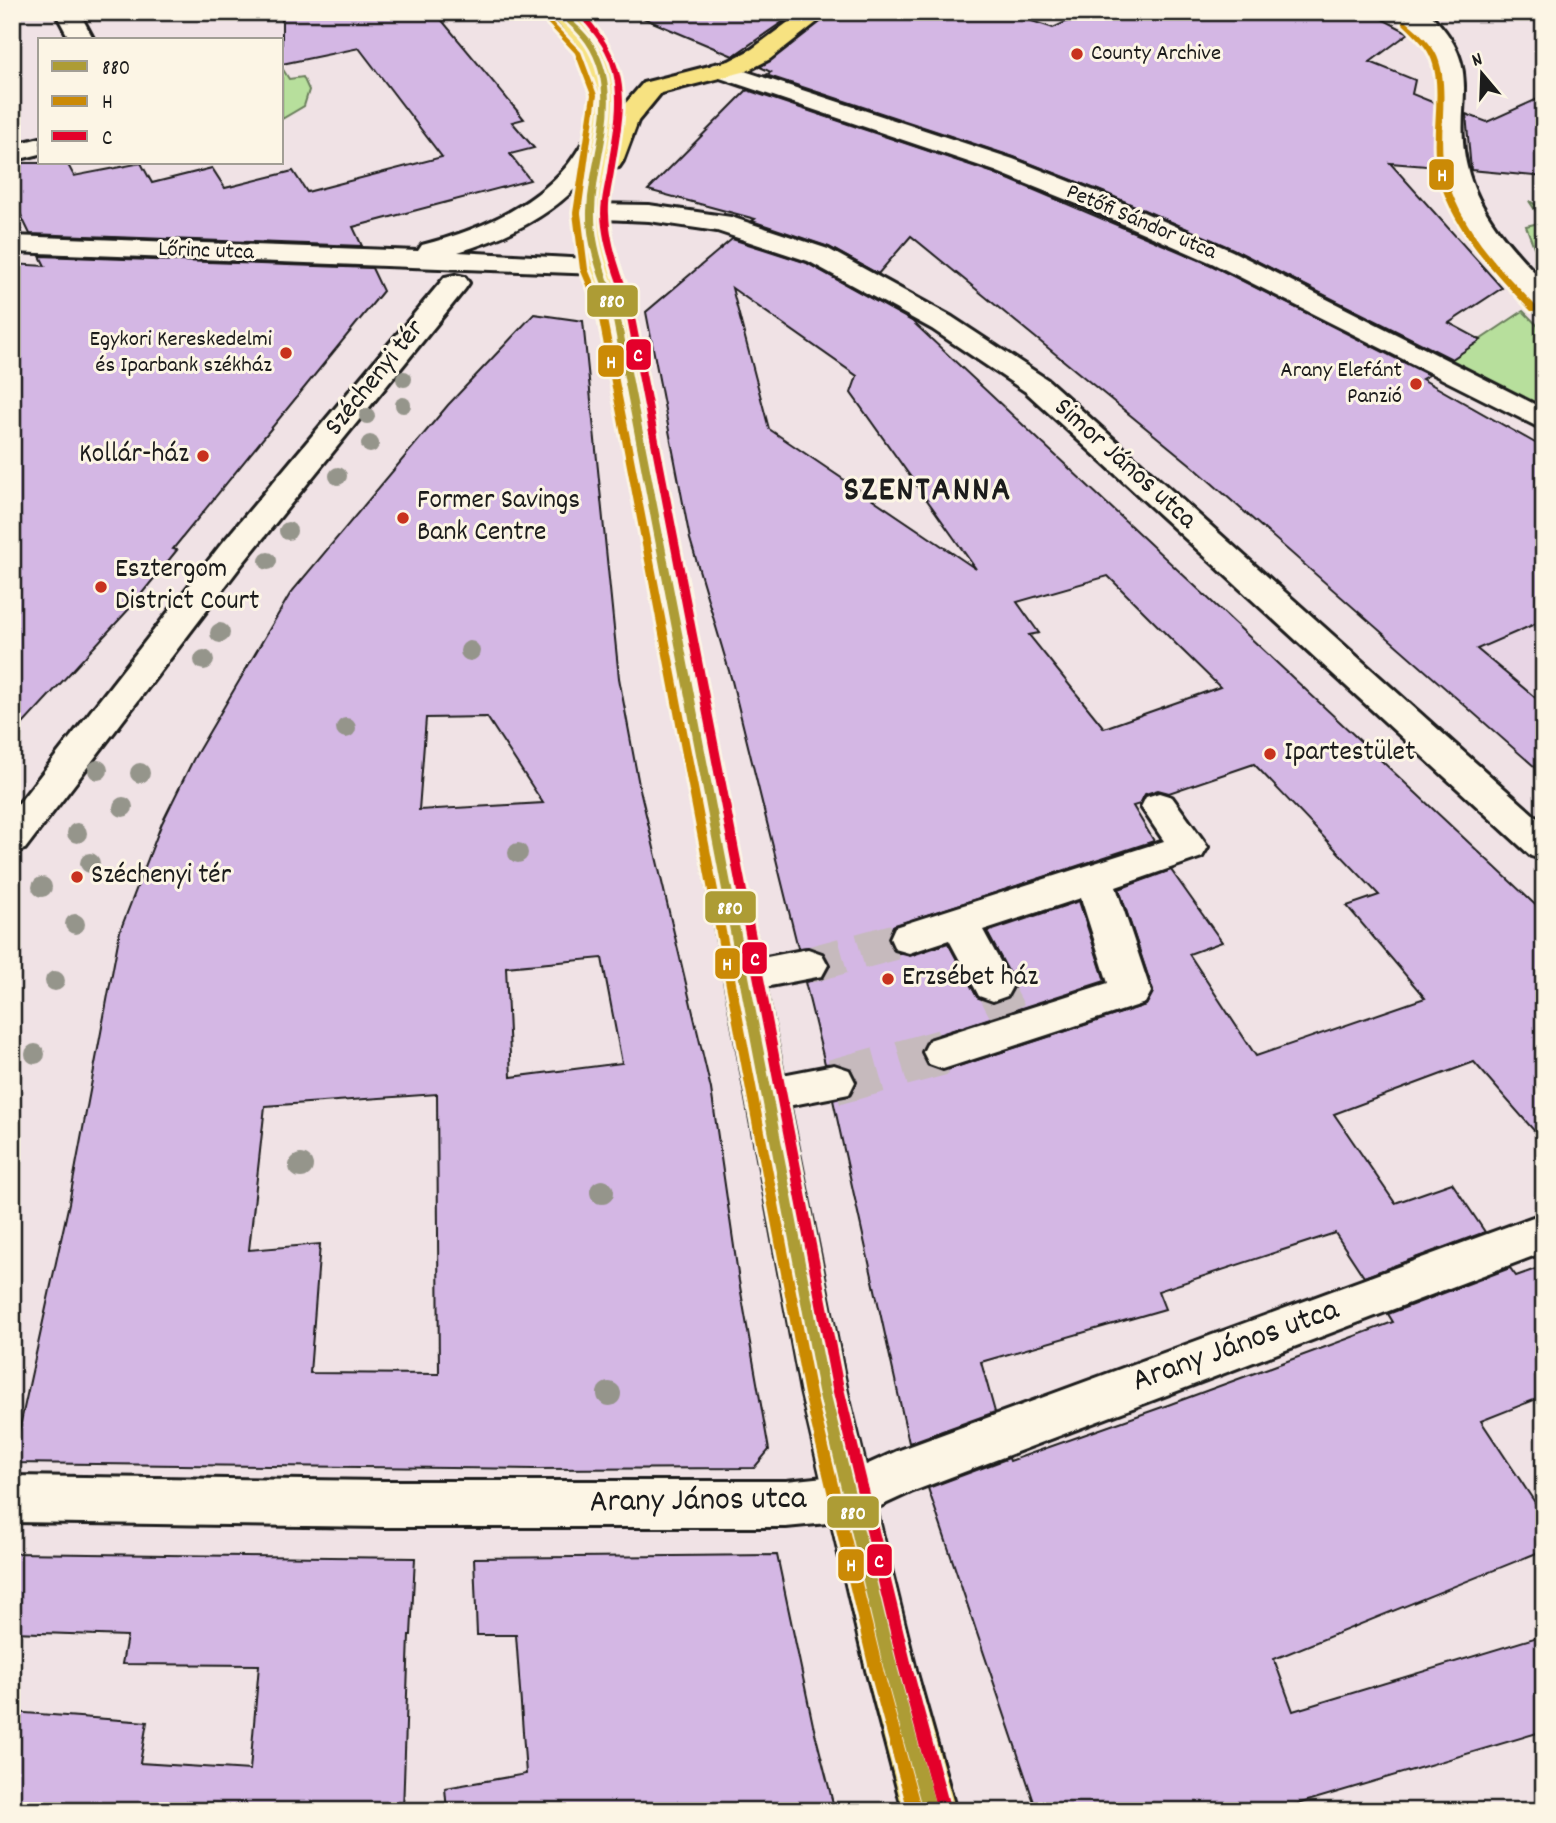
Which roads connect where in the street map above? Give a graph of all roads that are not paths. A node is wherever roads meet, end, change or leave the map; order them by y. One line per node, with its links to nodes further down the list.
1 (67, 12): 5 (street)
2 (559, 12): 6 (main road)
3 (818, 12): 7 (main road)
4 (1414, 12): 16 (street)
5 (81, 38)
6 (602, 70): 7 (main road); 8 (main road)
7 (707, 72): 11 (main road); 17 (street, Petőfi Sándor utca)
8 (600, 135): 11 (main road); 13 (street, Lőrinc utca)
9 (38, 146): 10 (street)
10 (12, 153)
11 (592, 204): 14 (main road); 20 (street, Simor János utca)
12 (12, 244): 13 (street, Lőrinc utca)
13 (399, 260): 14 (street, Lőrinc utca)
14 (598, 266): 25 (main road)
15 (455, 284): 19 (street, Széchenyi tér)
16 (1544, 299)
17 (1544, 421)
18 (1159, 807): 21 (street)
19 (12, 839)
20 (1544, 846)
21 (1094, 879): 22 (street); 26 (street)
22 (958, 922): 23 (street); 26 (street)
23 (909, 938)
24 (808, 965): 25 (street)
25 (744, 975): 29 (main road)
26 (1006, 1009): 27 (street)
27 (943, 1052)
28 (834, 1082): 29 (street)
29 (767, 1093): 31 (main road)
30 (1544, 1232): 31 (street, Arany János utca)
31 (848, 1498): 32 (street, Arany János utca); 33 (main road)
32 (12, 1499)
33 (930, 1811)

